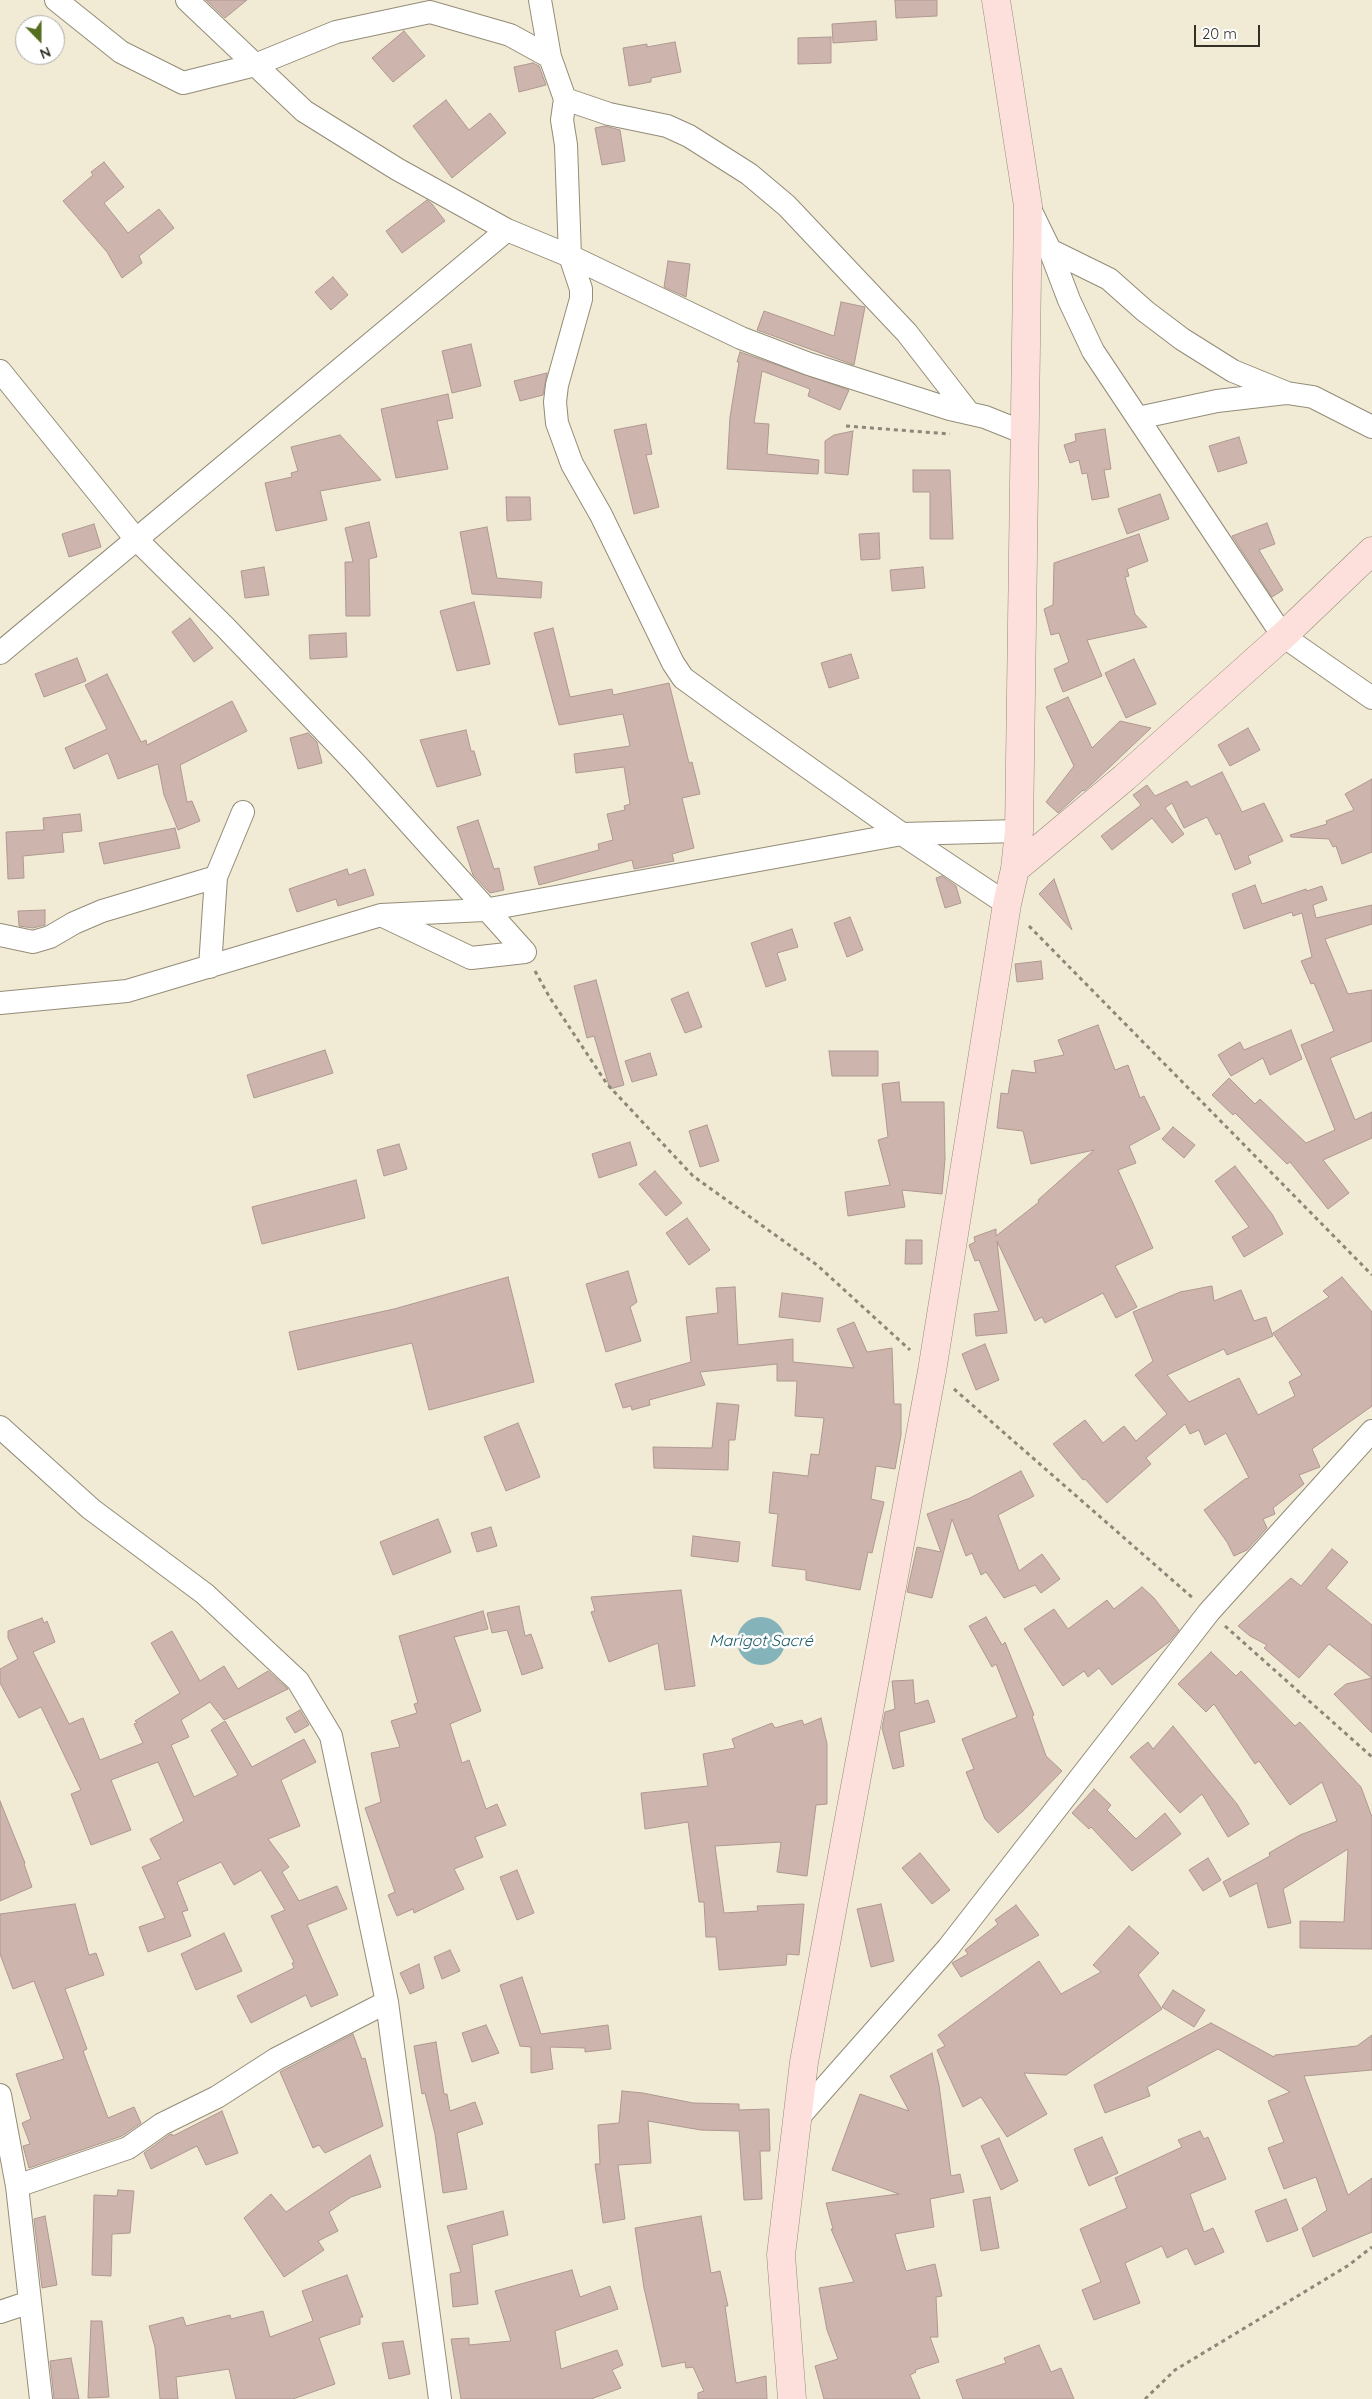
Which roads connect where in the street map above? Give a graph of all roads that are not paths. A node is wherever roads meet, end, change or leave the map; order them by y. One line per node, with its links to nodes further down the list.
1 (56, 0): 6 (street)
2 (187, 0): 6 (street)
3 (540, 0): 5 (street)
4 (996, 0): 8 (main road)
5 (550, 57): 6 (street); 7 (street)
6 (255, 65): 9 (street)
7 (565, 99): 11 (street); 14 (street)
8 (1028, 206): 10 (street); 17 (main road)
9 (507, 230): 11 (street); 18 (street)
10 (1050, 250): 13 (street); 15 (street)
11 (570, 256): 14 (street); 25 (street)
12 (0, 371): 18 (street)
13 (1287, 393): 15 (street); 16 (street)
14 (977, 415): 17 (street)
15 (1138, 418): 20 (street)
16 (1372, 427)
17 (1025, 433): 24 (main road)
18 (135, 538): 21 (street); 29 (street)
19 (1372, 551): 20 (main road)
20 (1283, 636): 22 (street); 26 (main road)
21 (0, 653)
22 (1372, 698)
23 (243, 812): 27 (street)
24 (1019, 831): 25 (street); 26 (main road)
25 (902, 834): 28 (street); 29 (street)
26 (1015, 869): 28 (main road)
27 (216, 878): 31 (street); 32 (street)
28 (1007, 904): 38 (main road)
29 (484, 910): 30 (street); 30 (street)
30 (381, 915): 32 (street)
31 (0, 935)
32 (210, 967): 33 (street)
33 (0, 1003)
34 (0, 1427): 36 (street)
35 (1372, 1430): 38 (street)
36 (387, 2002): 39 (street); 43 (street)
37 (0, 2095): 39 (street)
38 (798, 2118): 44 (main road)
39 (17, 2186): 40 (street)
40 (30, 2302): 41 (street); 42 (street)
41 (0, 2312)
42 (41, 2399)
43 (440, 2399)
44 (792, 2399)

